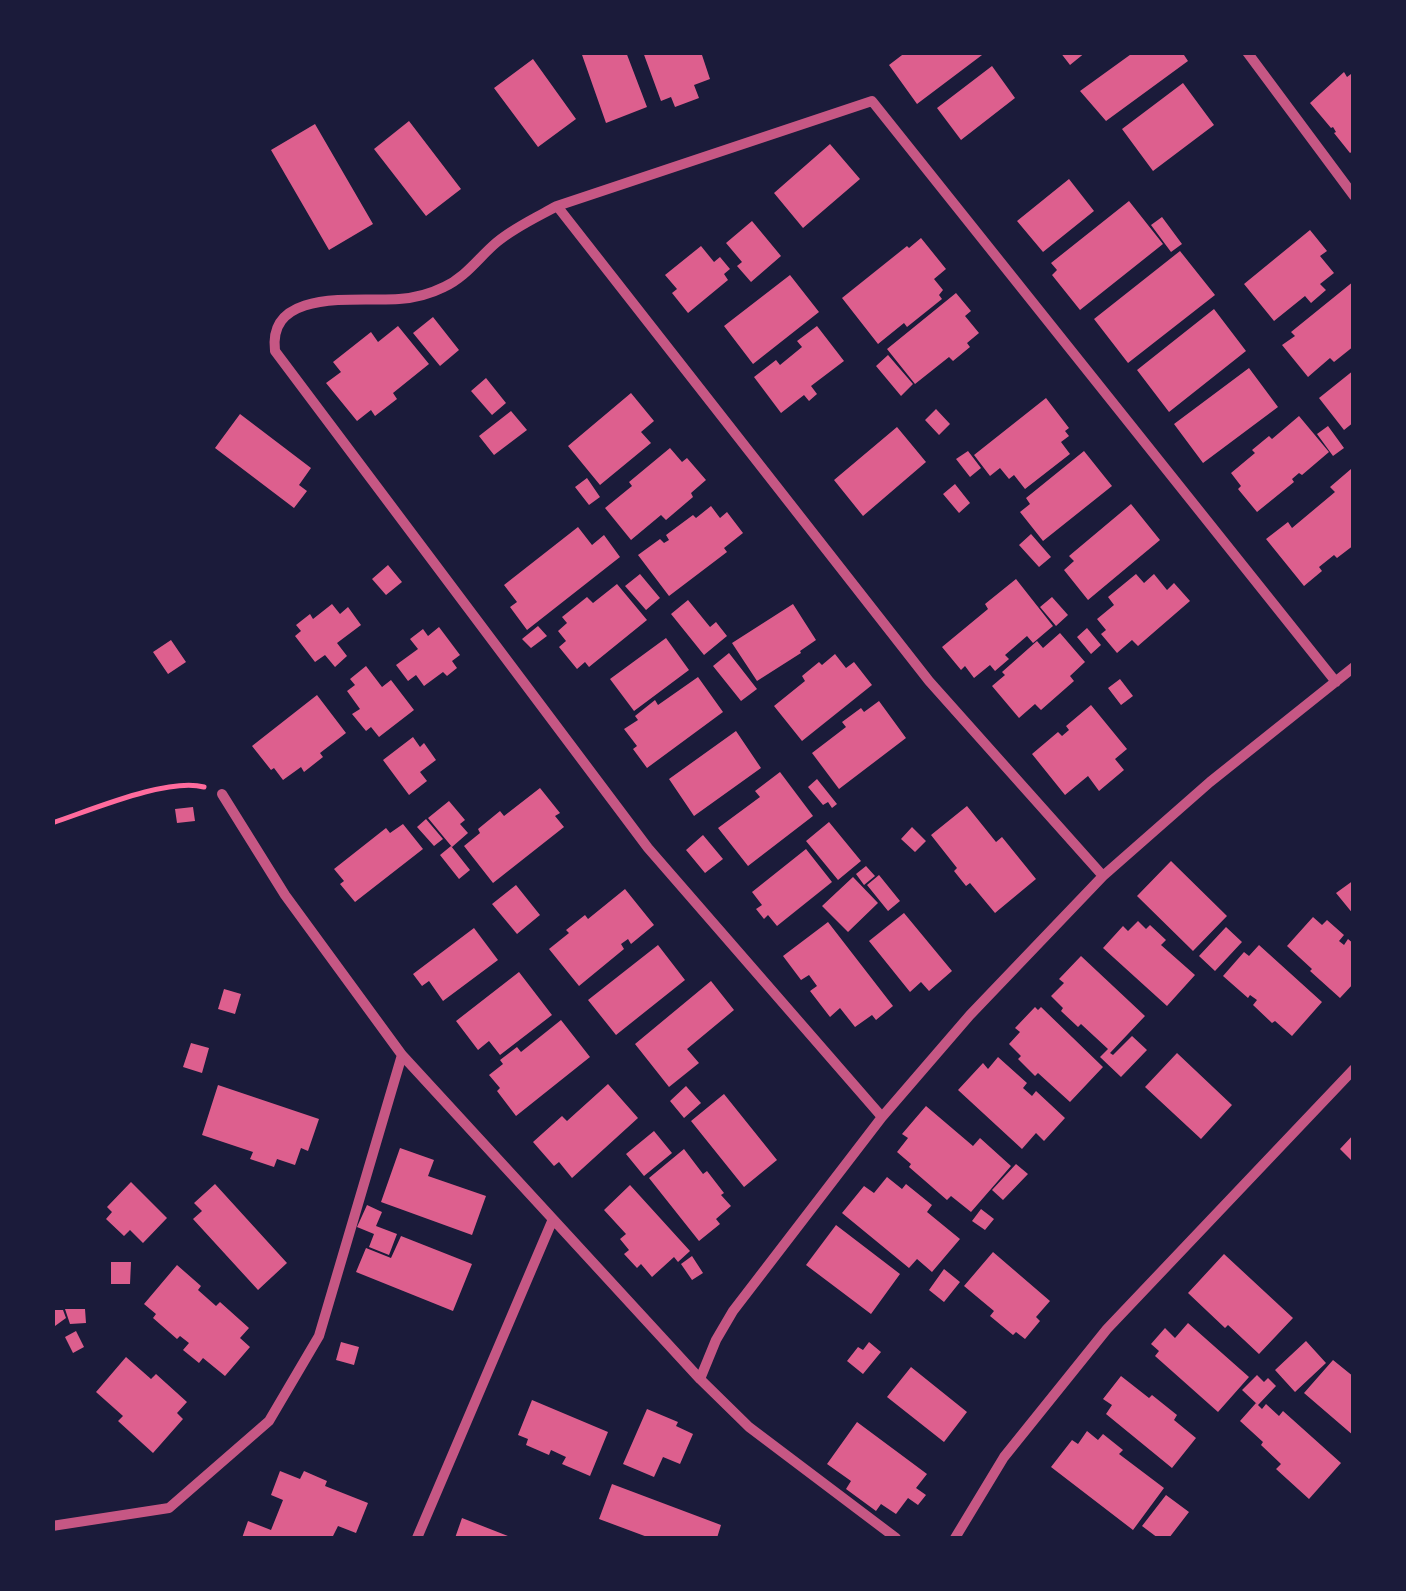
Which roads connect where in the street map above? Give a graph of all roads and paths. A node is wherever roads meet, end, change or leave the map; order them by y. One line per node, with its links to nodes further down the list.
1 (1246, 52): 2 (street)
2 (1354, 196)
3 (557, 206): 5 (street); 8 (street); 11 (street)
4 (1354, 666): 5 (street)
5 (1336, 682): 8 (street)
6 (222, 794): 7 (path); 9 (street)
7 (52, 823)
8 (1103, 876): 11 (street)
9 (402, 1055): 12 (street); 14 (street)
10 (1354, 1069): 17 (street)
11 (882, 1117): 13 (street)
12 (553, 1218): 13 (street); 15 (street)
13 (700, 1378): 16 (street)
14 (52, 1526)
15 (417, 1538)
16 (896, 1538)
17 (954, 1538)

